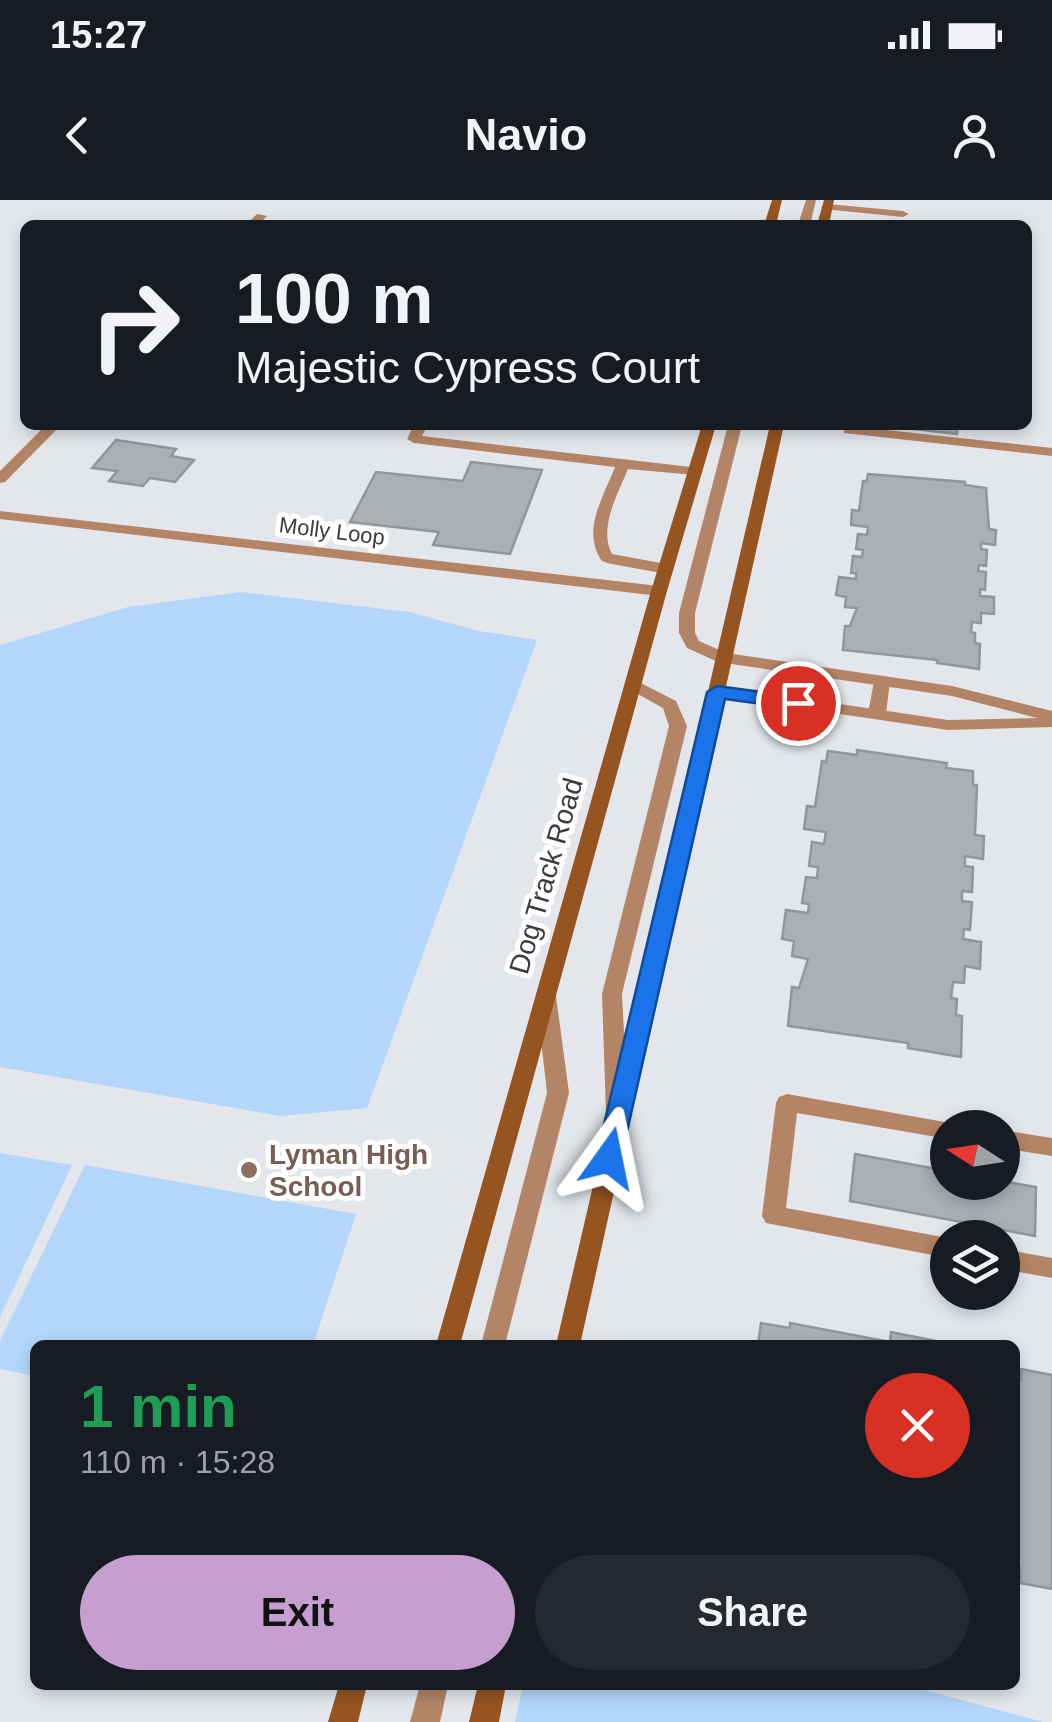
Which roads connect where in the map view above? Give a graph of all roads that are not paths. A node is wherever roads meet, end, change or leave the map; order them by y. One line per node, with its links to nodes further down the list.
1 (828, 204): 2 (street)
2 (903, 214)
3 (49, 430): 12 (street)
4 (419, 430): 10 (street)
5 (708, 430): 11 (main road, Dog Track Road)
6 (734, 430): 16 (street)
7 (776, 430): 16 (main road)
8 (849, 430): 9 (street)
9 (1052, 452)
10 (623, 464): 11 (street); 14 (street)
11 (696, 471): 14 (main road, Dog Track Road)
12 (0, 479)
13 (0, 515): 15 (street, Molly Loop)
14 (666, 569): 15 (main road, Dog Track Road)
15 (659, 591): 18 (main road, Dog Track Road)
16 (724, 658): 17 (street); 19 (main road)
17 (882, 680): 20 (street); 21 (street)
18 (633, 684): 22 (main road, Dog Track Road); 23 (street)
19 (717, 692): 20 (street); 23 (main road)
20 (877, 714): 21 (street)
21 (1052, 720)
22 (546, 996): 30 (main road, Dog Track Road); 31 (street)
23 (617, 1120): 32 (main road)
24 (930, 1127): 27 (street)
25 (1020, 1142): 26 (street)
26 (1052, 1147)
27 (930, 1245)
28 (1020, 1262): 29 (street)
29 (1052, 1268)
30 (449, 1340)
31 (495, 1340)
32 (569, 1340)
33 (353, 1690): 36 (main road)
34 (433, 1690): 37 (street)
35 (491, 1690): 38 (main road)
36 (343, 1722)
37 (425, 1722)
38 (484, 1722)

